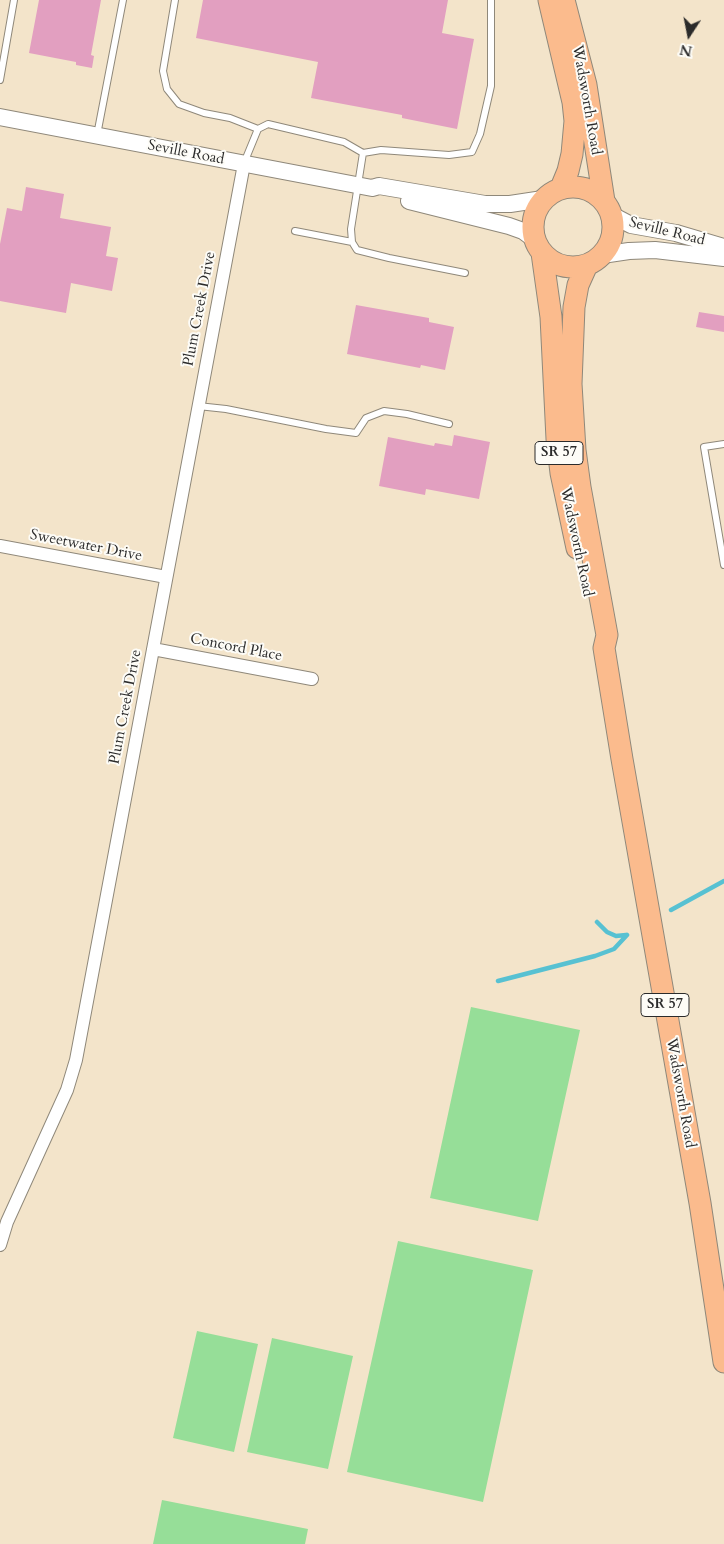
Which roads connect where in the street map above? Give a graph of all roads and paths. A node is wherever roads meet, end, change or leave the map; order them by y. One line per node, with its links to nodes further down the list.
1 (14, 0): 7 (lane)
2 (123, 0): 10 (lane)
3 (176, 0): 9 (lane)
4 (491, 0): 11 (lane)
5 (550, 0): 14 (highway, Wadsworth Road)
6 (564, 0): 16 (highway, Wadsworth Road / SR 57)
7 (0, 80)
8 (0, 117): 10 (street, Seville Road)
9 (258, 129): 11 (lane); 12 (lane)
10 (97, 136): 12 (street, Seville Road)
11 (363, 153): 13 (lane)
12 (244, 164): 13 (street, Seville Road); 24 (street, Plum Creek Drive)
13 (365, 187): 15 (street, Seville Road); 18 (lane); 19 (street, Seville Road)
14 (561, 188): 15 (highway); 16 (highway)
15 (543, 199): 19 (highway, Wadsworth Road / SR 57)
16 (608, 208): 20 (street, Seville Road); 22 (highway, Wadsworth Road / SR 57)
17 (296, 231): 18 (lane)
18 (352, 242): 23 (lane)
19 (538, 246): 22 (highway); 30 (highway, Wadsworth Road / SR 57)
20 (724, 247)
21 (724, 258): 22 (street, Seville Road)
22 (595, 260): 30 (highway, Wadsworth Road / SR 57)
23 (465, 272)
24 (198, 406): 25 (lane); 29 (street, Plum Creek Drive)
25 (449, 424)
26 (724, 444): 28 (lane)
27 (0, 546): 29 (street, Sweetwater Drive)
28 (724, 565)
29 (166, 577): 31 (street, Plum Creek Drive)
30 (604, 648): 34 (highway, Wadsworth Road / SR 57)
31 (153, 649): 32 (street, Concord Place); 33 (street, Plum Creek Drive)
32 (312, 679)
33 (0, 1245)
34 (724, 1362)

